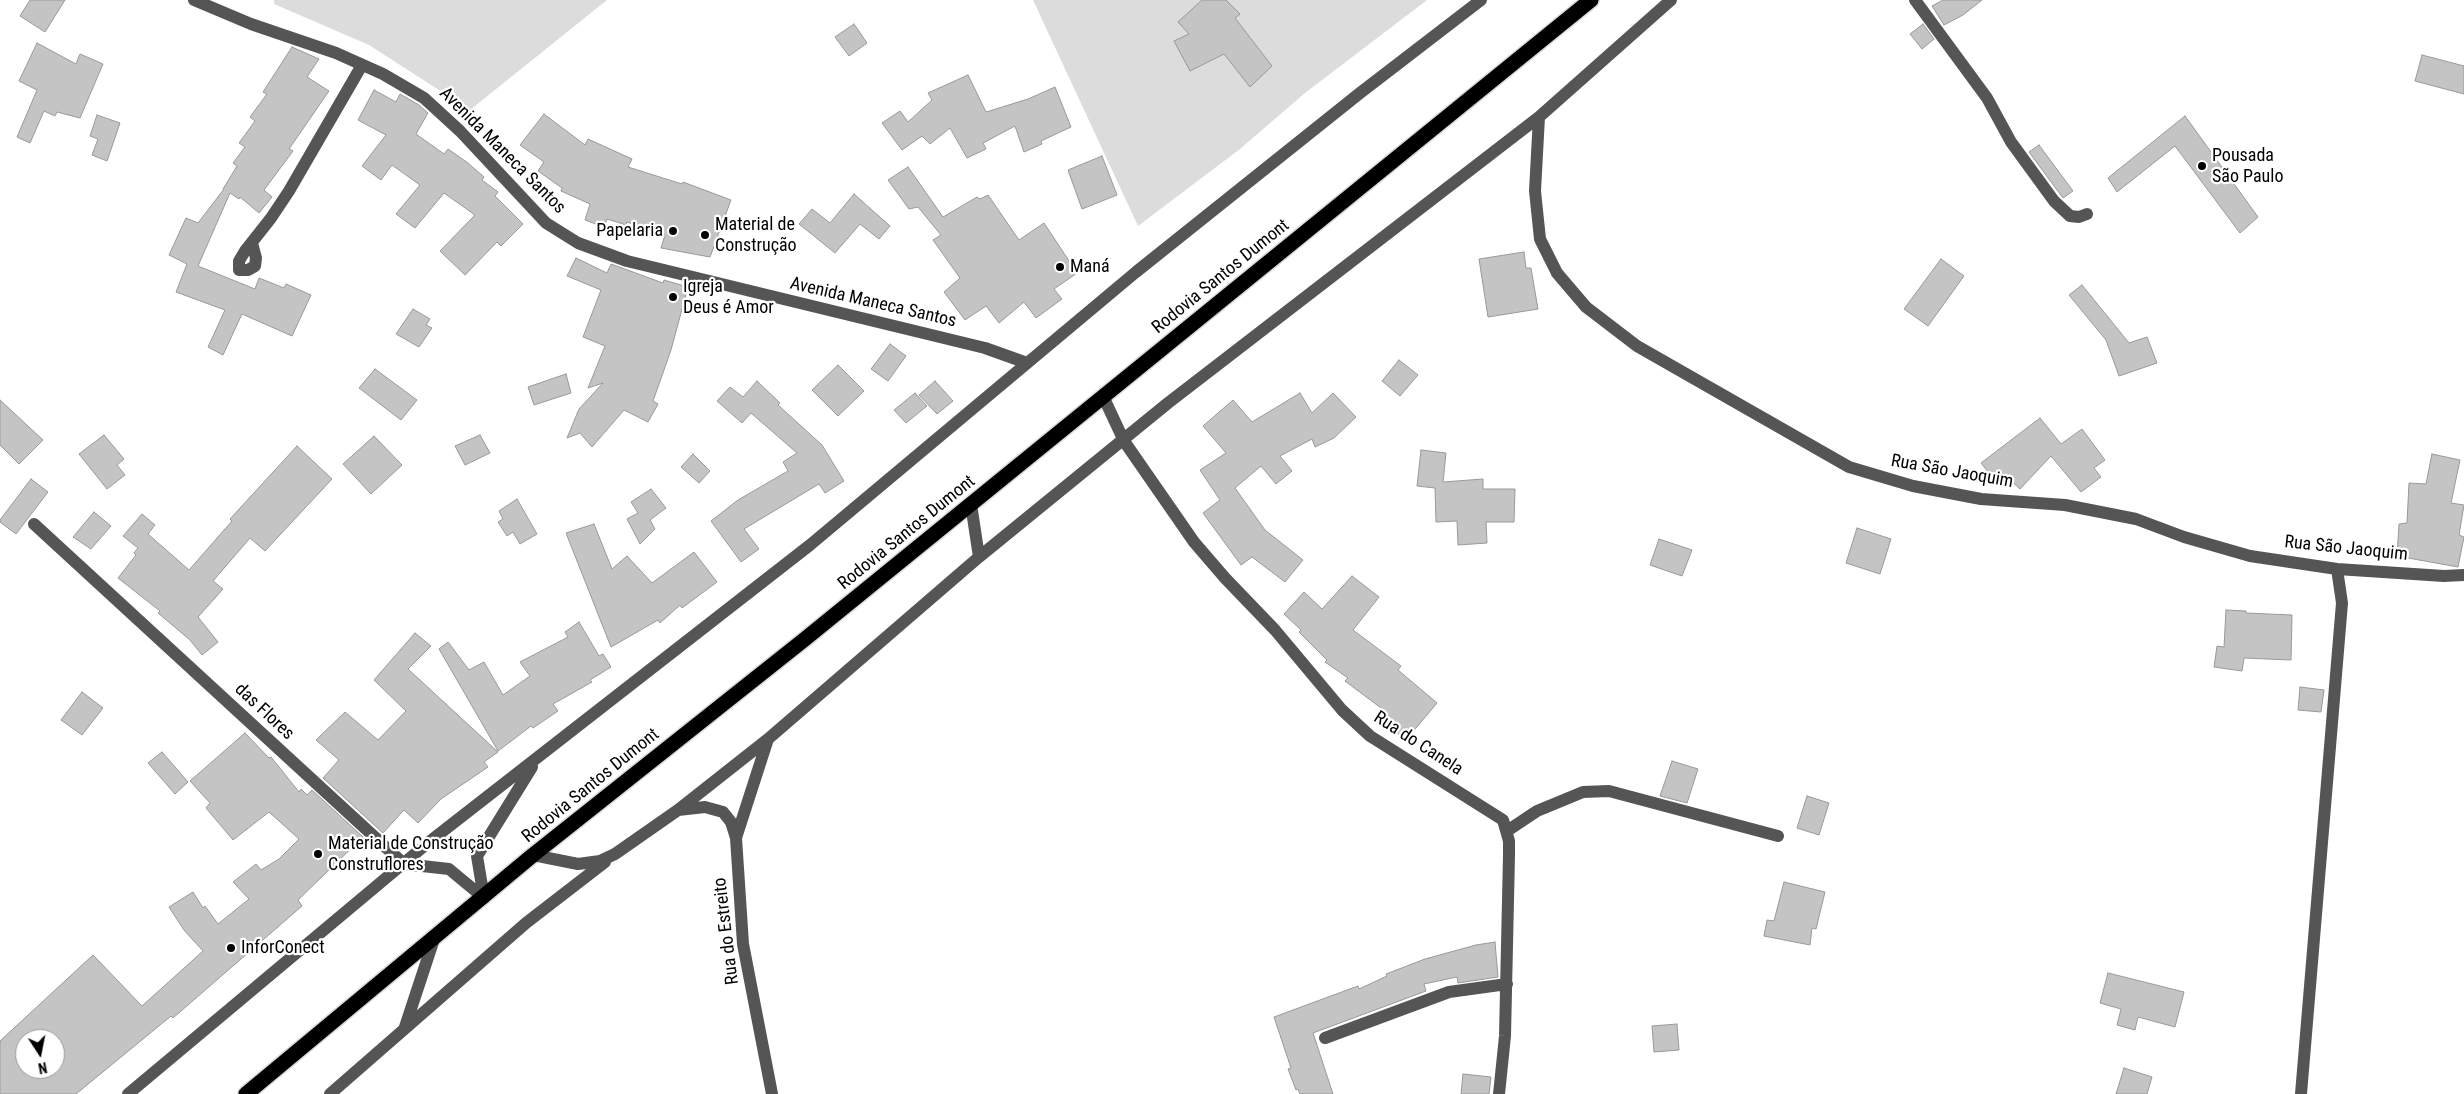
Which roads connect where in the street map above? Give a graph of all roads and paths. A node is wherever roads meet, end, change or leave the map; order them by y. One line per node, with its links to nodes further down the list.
1 (194, 0): 6 (street, Avenida Maneca Santos)
2 (1481, 0): 10 (street)
3 (1591, 0): 11 (highway, Rodovia Santos Dumont)
4 (1671, 0): 7 (street)
5 (1915, 0): 8 (street)
6 (362, 65): 9 (street); 10 (street, Avenida Maneca Santos)
7 (1539, 118): 12 (street); 16 (street, Rua São Jaoquim)
8 (2087, 214)
9 (252, 243)
10 (1027, 363): 19 (street)
11 (1104, 396): 12 (street, Rua do Canela); 13 (highway, Rodovia Santos Dumont)
12 (1124, 441): 15 (street); 21 (street, Rua do Canela)
13 (971, 504): 15 (street); 25 (highway, Rodovia Santos Dumont)
14 (34, 524): 26 (street, das Flores)
15 (979, 557): 18 (street)
16 (2337, 569): 17 (street, Rua São Jaoquim); 37 (street)
17 (2464, 574)
18 (768, 739): 20 (street); 23 (street)
19 (538, 758): 26 (street); 27 (street)
20 (678, 810): 23 (street, Rua do Estreito); 24 (street)
21 (1507, 831): 22 (street); 29 (street)
22 (1778, 836)
23 (736, 838): 35 (street, Rua do Estreito)
24 (615, 854): 25 (street); 30 (street)
25 (533, 855): 27 (highway, Rodovia Santos Dumont)
26 (404, 864): 27 (street); 32 (street)
27 (484, 898): 28 (highway, Rodovia Santos Dumont)
28 (434, 939): 30 (street); 33 (highway, Rodovia Santos Dumont)
29 (1507, 984): 31 (street); 36 (street)
30 (404, 1029): 34 (street)
31 (1325, 1038)
32 (128, 1094)
33 (246, 1094)
34 (330, 1094)
35 (772, 1094)
36 (1499, 1094)
37 (2301, 1094)

